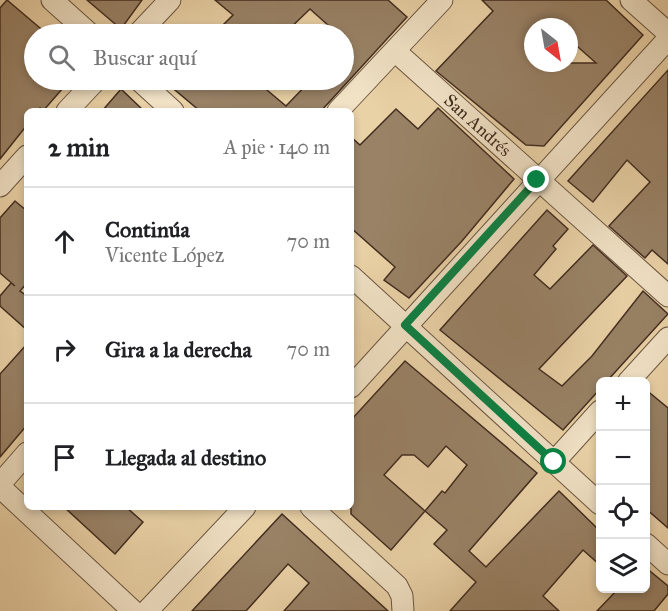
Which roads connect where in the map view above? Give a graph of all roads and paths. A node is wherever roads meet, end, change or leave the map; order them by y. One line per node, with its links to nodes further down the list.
1 (52, 0): 5 (street)
2 (170, 0): 6 (street)
3 (442, 0): 9 (street)
4 (631, 0): 7 (street)
5 (79, 24)
6 (147, 24)
7 (668, 33)
8 (668, 39): 16 (street)
9 (396, 51): 14 (street); 16 (street, San Andrés)
10 (87, 90): 12 (street)
11 (150, 90): 13 (street)
12 (71, 108)
13 (170, 108)
14 (341, 108)
15 (24, 159): 17 (street)
16 (537, 180): 19 (street, San Andrés); 20 (street)
17 (0, 186)
18 (354, 279): 20 (street)
19 (668, 296)
20 (405, 325): 23 (street); 26 (street)
21 (668, 338): 22 (street)
22 (632, 377)
23 (354, 384)
24 (596, 415): 26 (street)
25 (24, 457): 27 (street)
26 (554, 462): 28 (street)
27 (0, 485): 29 (street)
28 (596, 500)
29 (24, 508)
30 (26, 510): 35 (street)
31 (241, 510): 36 (street)
32 (314, 510): 37 (street)
33 (650, 548): 34 (street)
34 (668, 564)
35 (133, 611)
36 (147, 611)
37 (403, 611)

